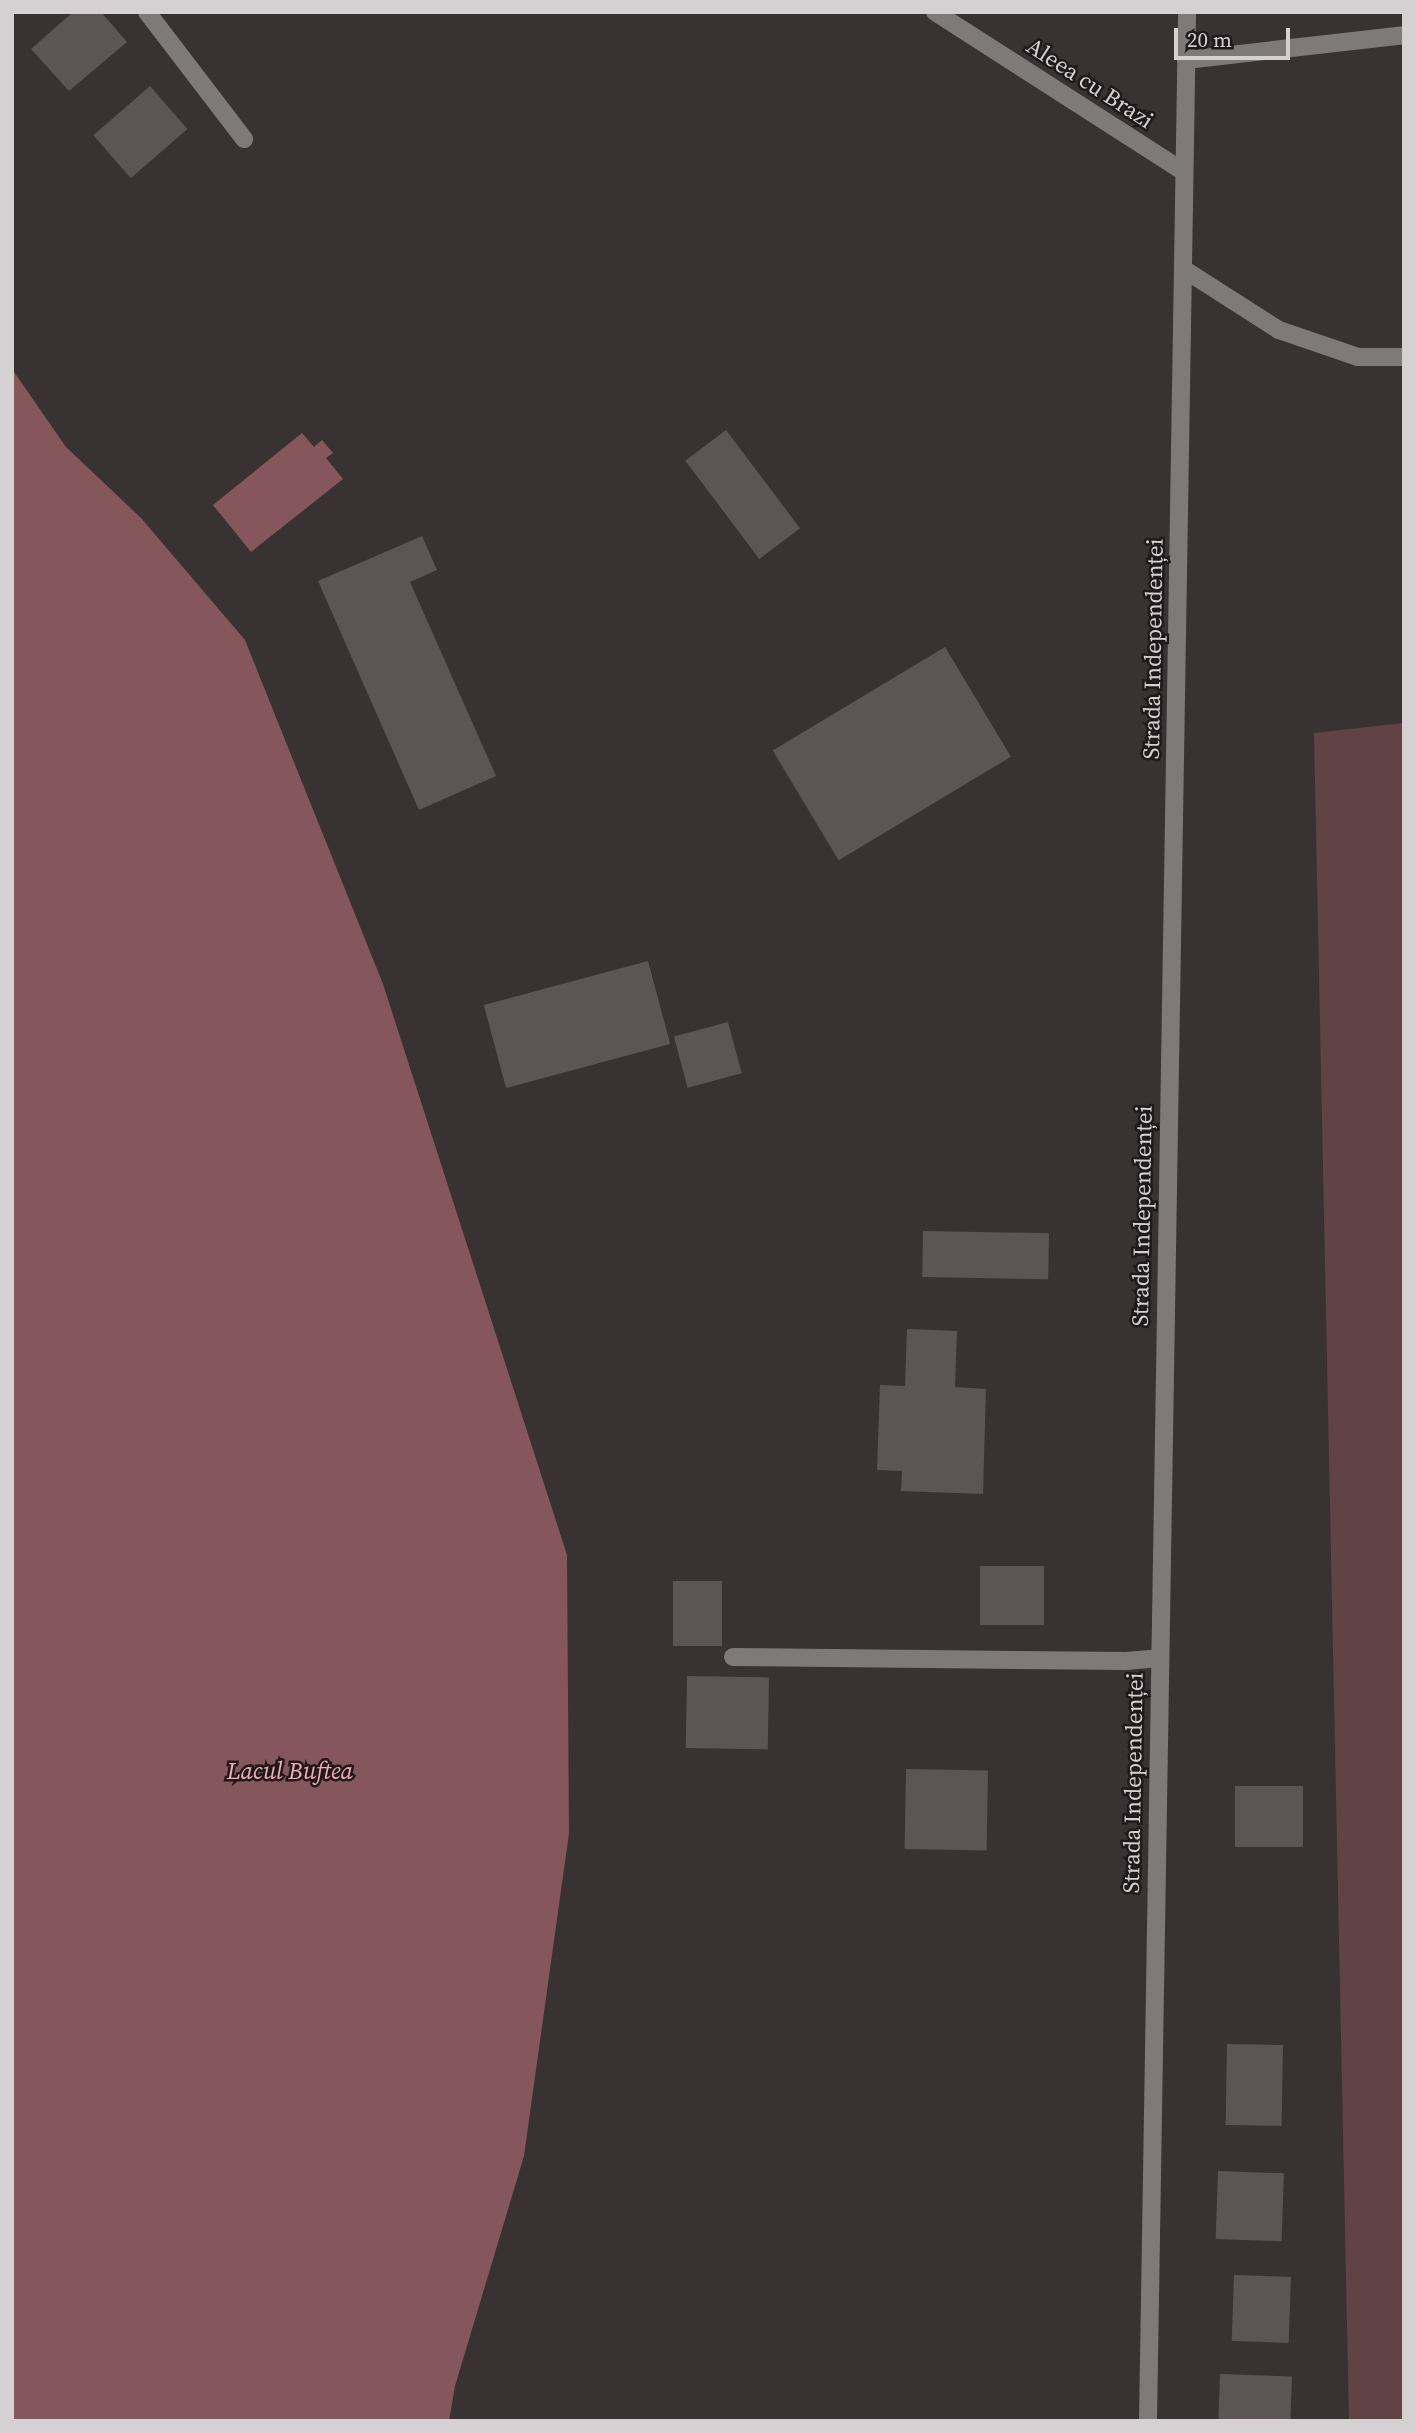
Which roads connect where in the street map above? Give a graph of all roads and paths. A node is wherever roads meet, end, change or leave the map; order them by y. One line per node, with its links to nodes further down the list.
1 (147, 12): 6 (street)
2 (934, 12): 7 (street, Aleea cu Brazi)
3 (1187, 12): 5 (street, Strada Independenței)
4 (1404, 36): 5 (street)
5 (1186, 60): 7 (street, Strada Independenței)
6 (244, 139)
7 (1184, 172): 8 (street, Strada Independenței)
8 (1185, 270): 9 (street); 11 (street, Strada Independenței)
9 (1404, 357)
10 (733, 1657): 11 (street)
11 (1159, 1658): 12 (street, Strada Independenței)
12 (1148, 2421)

